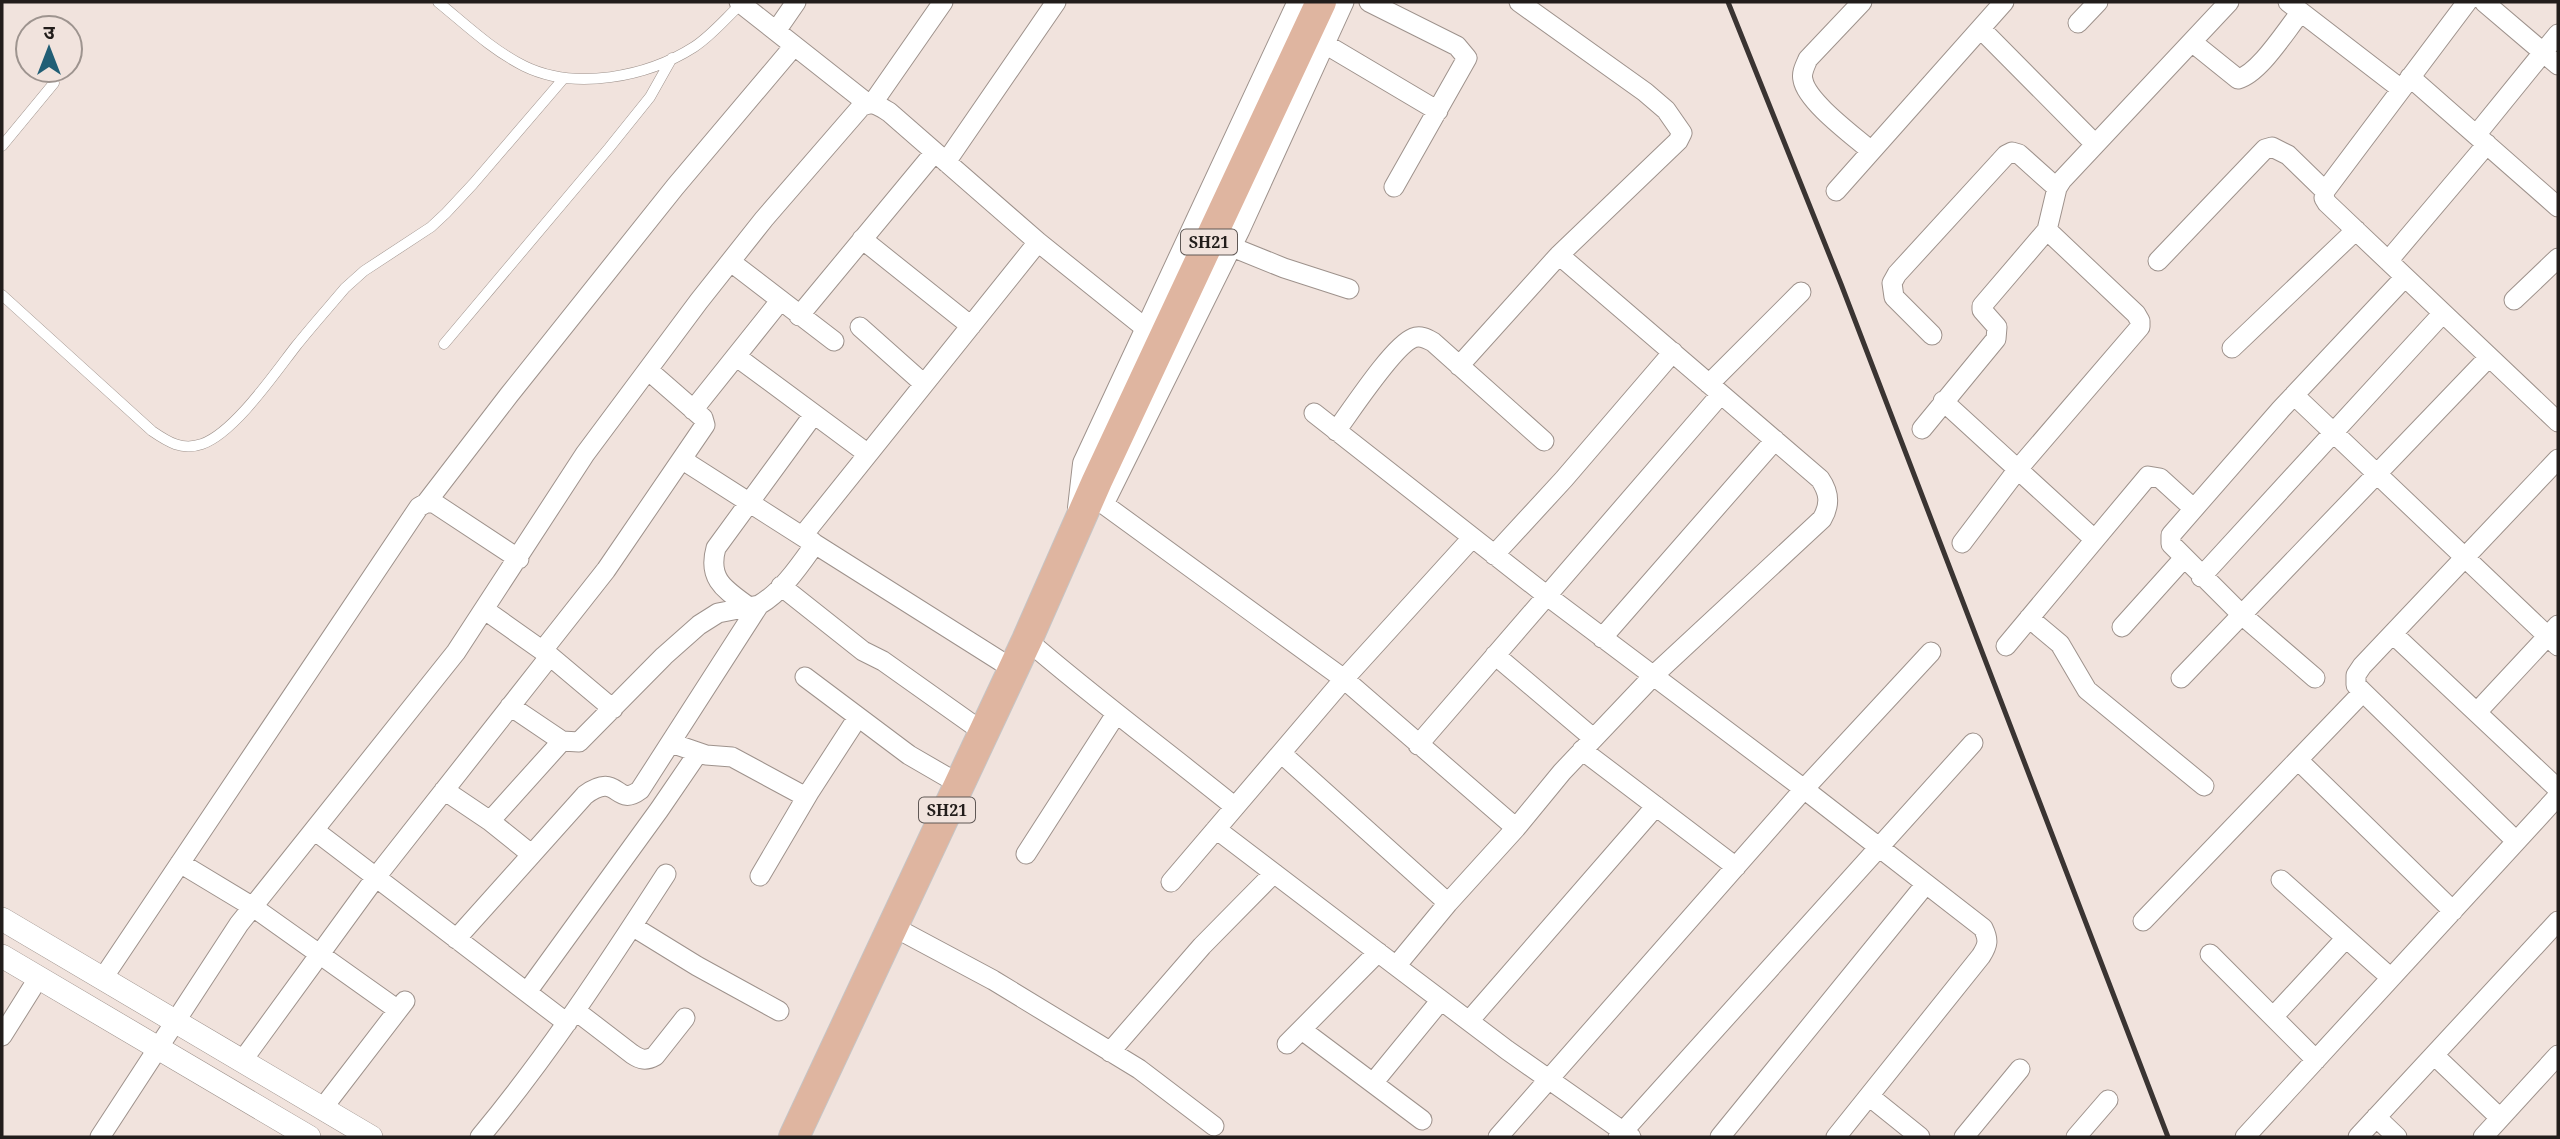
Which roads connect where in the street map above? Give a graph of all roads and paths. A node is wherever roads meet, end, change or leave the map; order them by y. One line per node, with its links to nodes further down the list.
1 (438, 2): 27 (lane)
2 (796, 2): 20 (street)
3 (943, 2): 30 (street)
4 (1056, 2): 36 (street)
5 (1301, 2): 62 (main road)
6 (1321, 2): 90 (main road, SH21)
7 (1344, 2): 23 (street)
8 (1369, 2): 31 (street)
9 (1519, 2): 47 (street)
10 (1862, 2): 35 (street)
11 (2004, 2): 19 (street)
12 (2098, 2): 18 (street)
13 (2229, 2): 22 (street)
14 (2467, 2): 28 (street)
15 (2484, 2): 26 (street)
16 (740, 3): 20 (street); 25 (lane)
17 (2295, 7): 22 (street); 28 (street)
18 (2078, 23)
19 (1981, 29): 33 (street); 35 (street)
20 (776, 31): 24 (street)
21 (2558, 34): 26 (street)
22 (2192, 42): 33 (street)
23 (1325, 44): 31 (street); 46 (street)
24 (794, 46): 30 (street); 92 (street)
25 (671, 58): 27 (lane); 65 (lane)
26 (2551, 58): 32 (street)
27 (564, 78): 55 (lane)
28 (2406, 83): 32 (street); 40 (street)
29 (53, 84): 34 (lane)
30 (870, 103): 36 (street); 51 (street)
31 (1438, 111): 37 (street)
32 (2481, 139): 41 (street); 50 (street)
33 (2095, 144): 38 (street)
34 (2, 146)
35 (1871, 151): 39 (street)
36 (940, 157): 44 (street); 45 (street)
37 (1394, 187)
38 (2057, 188): 42 (street); 63 (street)
39 (1836, 191)
40 (2325, 191): 43 (street); 49 (street)
41 (2558, 207)
42 (2047, 230): 75 (street); 88 (street)
43 (2356, 230): 50 (street); 66 (street)
44 (862, 239): 59 (street); 60 (street)
45 (1038, 242): 60 (street); 62 (street)
46 (1232, 247): 53 (street); 90 (street)
47 (1559, 255): 67 (street); 70 (street)
48 (2558, 258): 56 (street)
49 (2158, 261)
50 (2388, 261): 52 (street)
51 (730, 262): 57 (street); 71 (street)
52 (2405, 277): 58 (street); 74 (street)
53 (1349, 289)
54 (1801, 292): 73 (street)
55 (2, 295)
56 (2514, 300)
57 (780, 301): 59 (street); 68 (street)
58 (2444, 313): 69 (street); 82 (street)
59 (799, 316): 64 (street)
60 (971, 326): 72 (street)
61 (860, 327): 72 (street)
62 (1149, 331): 90 (main road)
63 (1932, 335)
64 (834, 341)
65 (444, 344)
66 (2232, 348)
67 (1672, 352): 73 (street); 98 (street)
68 (737, 357): 76 (street); 78 (street)
69 (2489, 357): 79 (street); 89 (street)
70 (1459, 366): 81 (street); 84 (street)
71 (648, 370): 76 (street); 101 (street)
72 (924, 384): 85 (street)
73 (1715, 389): 83 (street); 104 (street)
74 (2294, 395): 82 (street); 93 (street)
75 (1943, 401): 80 (street); 88 (street)
76 (693, 410): 86 (street)
77 (1314, 413): 81 (street)
78 (814, 414): 85 (street); 91 (street)
79 (2558, 422)
80 (1922, 429)
81 (1336, 431): 94 (street)
82 (2334, 433): 89 (street); 102 (street)
83 (1775, 440): 112 (street); 119 (street)
84 (1544, 441)
85 (868, 454): 96 (street)
86 (684, 457): 91 (street); 116 (street)
87 (2558, 459): 99 (street)
88 (2018, 469): 95 (street); 97 (street)
89 (2377, 474): 99 (street); 107 (street)
90 (1093, 500): 113 (main road, SH21); 123 (street)
91 (749, 502): 96 (street); 105 (street)
92 (426, 503): 101 (street); 156 (street)
93 (2193, 508): 95 (street); 100 (street)
94 (1472, 538): 98 (street); 123 (street)
95 (2094, 539): 108 (street)
96 (811, 542): 103 (street); 118 (street)
97 (1962, 542)
98 (1494, 555): 104 (street)
99 (2465, 557): 110 (street); 111 (street)
100 (2184, 558): 102 (street); 109 (street)
101 (519, 559): 106 (street)
102 (2201, 576): 107 (street)
103 (781, 586): 105 (street); 130 (street)
104 (1546, 595): 112 (street); 117 (street)
105 (754, 606): 126 (street); 132 (street)
106 (485, 610): 116 (street); 151 (street)
107 (2242, 615): 121 (street); 122 (street)
108 (2029, 618): 114 (street); 140 (street)
109 (2122, 627)
110 (2393, 634): 124 (street); 127 (street)
111 (2555, 636): 127 (street)
112 (1602, 638): 119 (street)
113 (1027, 640): 118 (main road, SH21); 128 (street)
114 (2006, 646)
115 (1931, 652): 141 (street)
116 (547, 653): 125 (street); 126 (street)
117 (1495, 654): 134 (street); 135 (street)
118 (1013, 669): 130 (main road, SH21)
119 (1654, 675): 134 (street); 141 (street)
120 (805, 677): 129 (street)
121 (2181, 678)
122 (2315, 678)
123 (1344, 679): 135 (street); 137 (street)
124 (2363, 692): 138 (street); 152 (street)
125 (510, 706): 131 (street); 143 (street)
126 (613, 709): 131 (street)
127 (2477, 712): 142 (street)
128 (1116, 714): 147 (street); 155 (street)
129 (858, 717): 139 (street); 145 (street)
130 (983, 732): 139 (main road, SH21)
131 (562, 741): 148 (street)
132 (671, 743): 136 (street); 154 (street)
133 (1973, 743): 153 (street)
134 (1588, 744): 146 (street); 149 (street)
135 (1418, 745): 149 (street)
136 (698, 753): 145 (street); 183 (street)
137 (1281, 753): 147 (street); 165 (street)
138 (2298, 760): 167 (street); 169 (street)
139 (959, 784): 172 (main road, SH21)
140 (2204, 786)
141 (1804, 789): 153 (street); 157 (street)
142 (2558, 789)
143 (444, 790): 148 (street); 161 (street)
144 (2558, 796): 152 (street)
145 (806, 797): 160 (street)
146 (1656, 806): 157 (street); 189 (street)
147 (1235, 807): 150 (street)
148 (490, 821): 154 (street)
149 (1516, 828): 165 (street)
150 (1216, 829): 158 (street); 163 (street)
151 (314, 830): 161 (street); 166 (street)
152 (2516, 841): 167 (street)
153 (1878, 847): 164 (street); 209 (street)
154 (531, 854): 174 (street)
155 (1026, 854)
156 (180, 863): 166 (street); 181 (street)
157 (1736, 867): 200 (street)
158 (1274, 873): 175 (street); 194 (street)
159 (666, 874): 171 (street)
160 (760, 876)
161 (376, 877): 174 (street); 176 (street)
162 (2281, 880): 173 (street)
163 (1171, 882)
164 (1925, 885): 202 (street); 216 (street)
165 (1448, 903): 179 (street)
166 (253, 907): 176 (street); 191 (street)
167 (2453, 911): 182 (street)
168 (2, 919): 181 (street)
169 (2143, 921)
170 (2558, 921): 195 (street)
171 (632, 926): 185 (street); 186 (street)
172 (892, 926): 194 (street); 214 (main road, SH21)
173 (2346, 938): 182 (street); 187 (street)
174 (456, 939): 183 (street)
175 (1378, 952): 179 (street); 190 (street)
176 (319, 954): 198 (street); 204 (street)
177 (2210, 954): 187 (street)
178 (2, 956): 180 (street)
179 (1396, 966): 184 (street)
180 (39, 977): 191 (street); 192 (street)
181 (103, 978): 191 (street)
182 (2390, 978): 197 (street)
183 (527, 992): 186 (street)
184 (1441, 1000): 189 (street); 201 (street)
185 (779, 1011)
186 (571, 1017): 188 (street); 213 (street)
187 (2273, 1017): 197 (street)
188 (684, 1018)
189 (1469, 1021): 200 (street)
190 (1302, 1030): 193 (street); 201 (street)
191 (168, 1035): 198 (street); 210 (street); 211 (street)
192 (2, 1036)
193 (1287, 1044)
194 (1110, 1052): 208 (street)
195 (2434, 1055): 205 (street); 206 (street)
196 (2558, 1055): 206 (street)
197 (2316, 1060): 221 (street)
198 (242, 1061): 204 (street)
199 (2020, 1069): 219 (street)
200 (1549, 1080): 209 (street); 215 (street)
201 (1373, 1083): 207 (street)
202 (1869, 1096): 217 (street); 218 (street)
203 (2108, 1100): 220 (street)
204 (323, 1108): 212 (street)
205 (2376, 1117): 222 (street); 223 (street)
206 (2500, 1118): 224 (street)
207 (1422, 1120)
208 (1214, 1126)
209 (1624, 1135)
210 (100, 1137)
211 (309, 1137)
212 (371, 1137)
213 (480, 1137)
214 (794, 1137)
215 (1498, 1137)
216 (1720, 1137)
217 (1836, 1137)
218 (1920, 1137)
219 (1964, 1137)
220 (2076, 1137)
221 (2245, 1137)
222 (2358, 1137)
223 (2397, 1137)
224 (2483, 1137)

